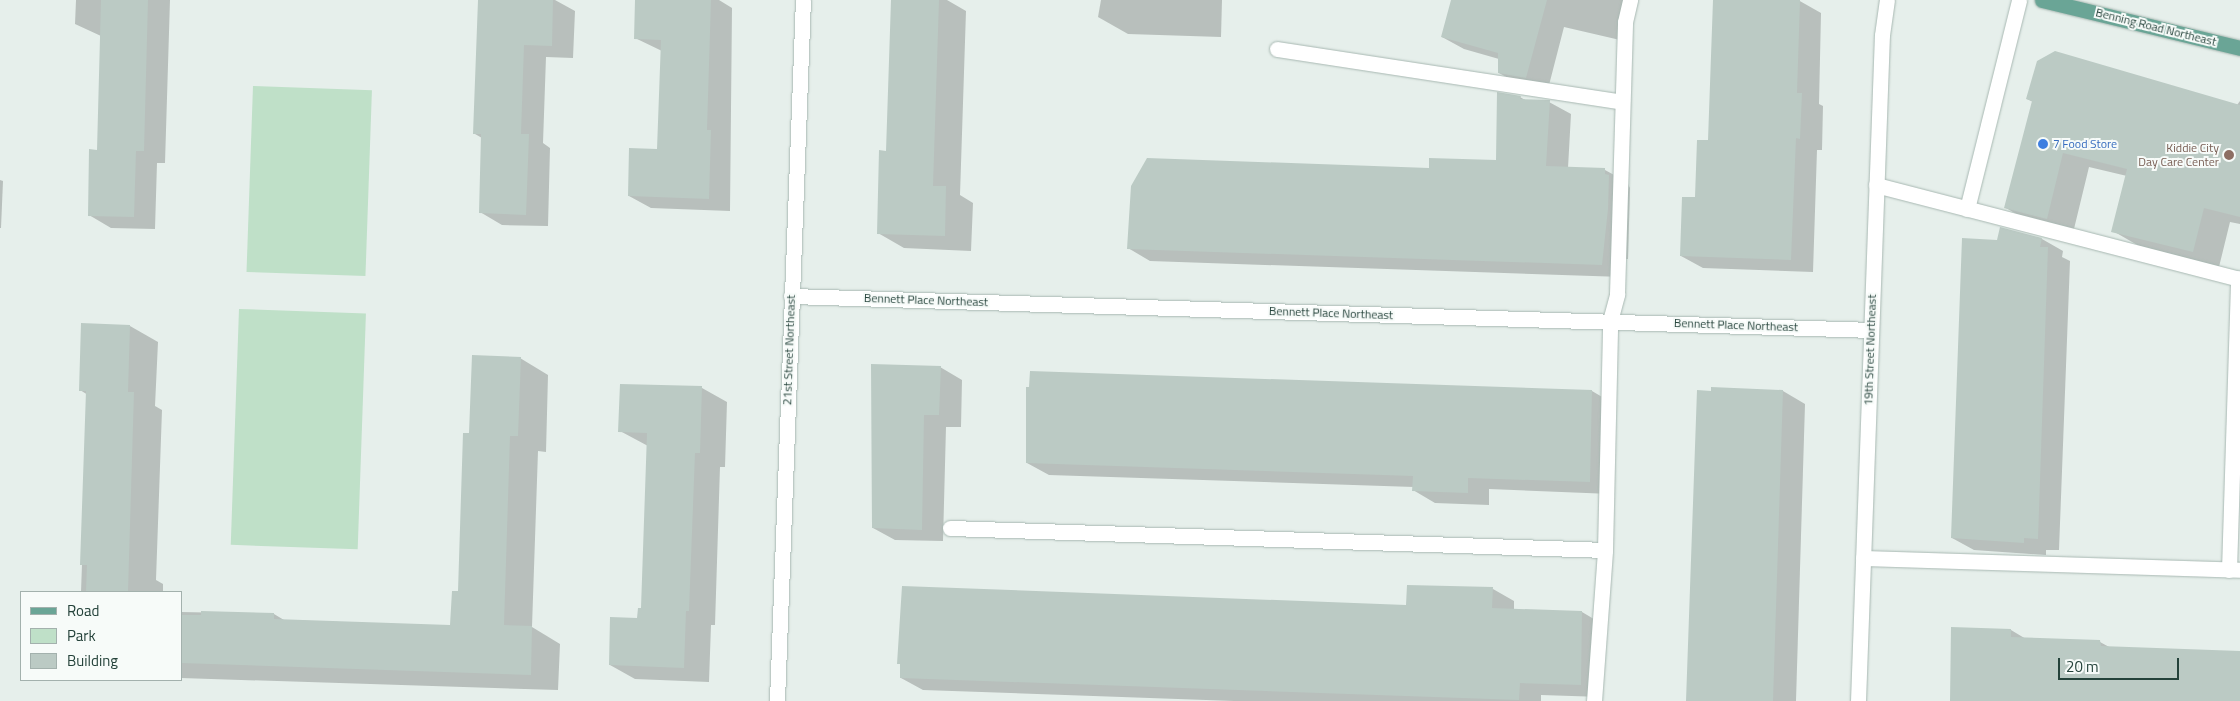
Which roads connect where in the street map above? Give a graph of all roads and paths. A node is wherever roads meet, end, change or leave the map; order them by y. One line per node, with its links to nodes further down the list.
1 (802, 0): 13 (street, 21st Street Northeast)
2 (1630, 0): 9 (street)
3 (1887, 0): 10 (street, 19th Street Northeast)
4 (2019, 0): 11 (street)
5 (2042, 0): 6 (main road, Benning Road Northeast)
6 (2092, 6): 7 (main road, Benning Road Northeast)
7 (2240, 48)
8 (1278, 49): 9 (street)
9 (1622, 102): 14 (street)
10 (1876, 185): 11 (street); 15 (street, 19th Street Northeast)
11 (1967, 209): 12 (street)
12 (2239, 279): 19 (street)
13 (791, 296): 14 (street, Bennett Place Northeast); 20 (street, 21st Street Northeast)
14 (1610, 322): 15 (street, Bennett Place Northeast); 17 (street)
15 (1870, 330): 18 (street, 19th Street Northeast)
16 (950, 528): 17 (street)
17 (1605, 550): 21 (street)
18 (1864, 558): 19 (street); 22 (street, 19th Street Northeast)
19 (2234, 570)
20 (777, 701)
21 (1594, 701)
22 (1858, 701)

